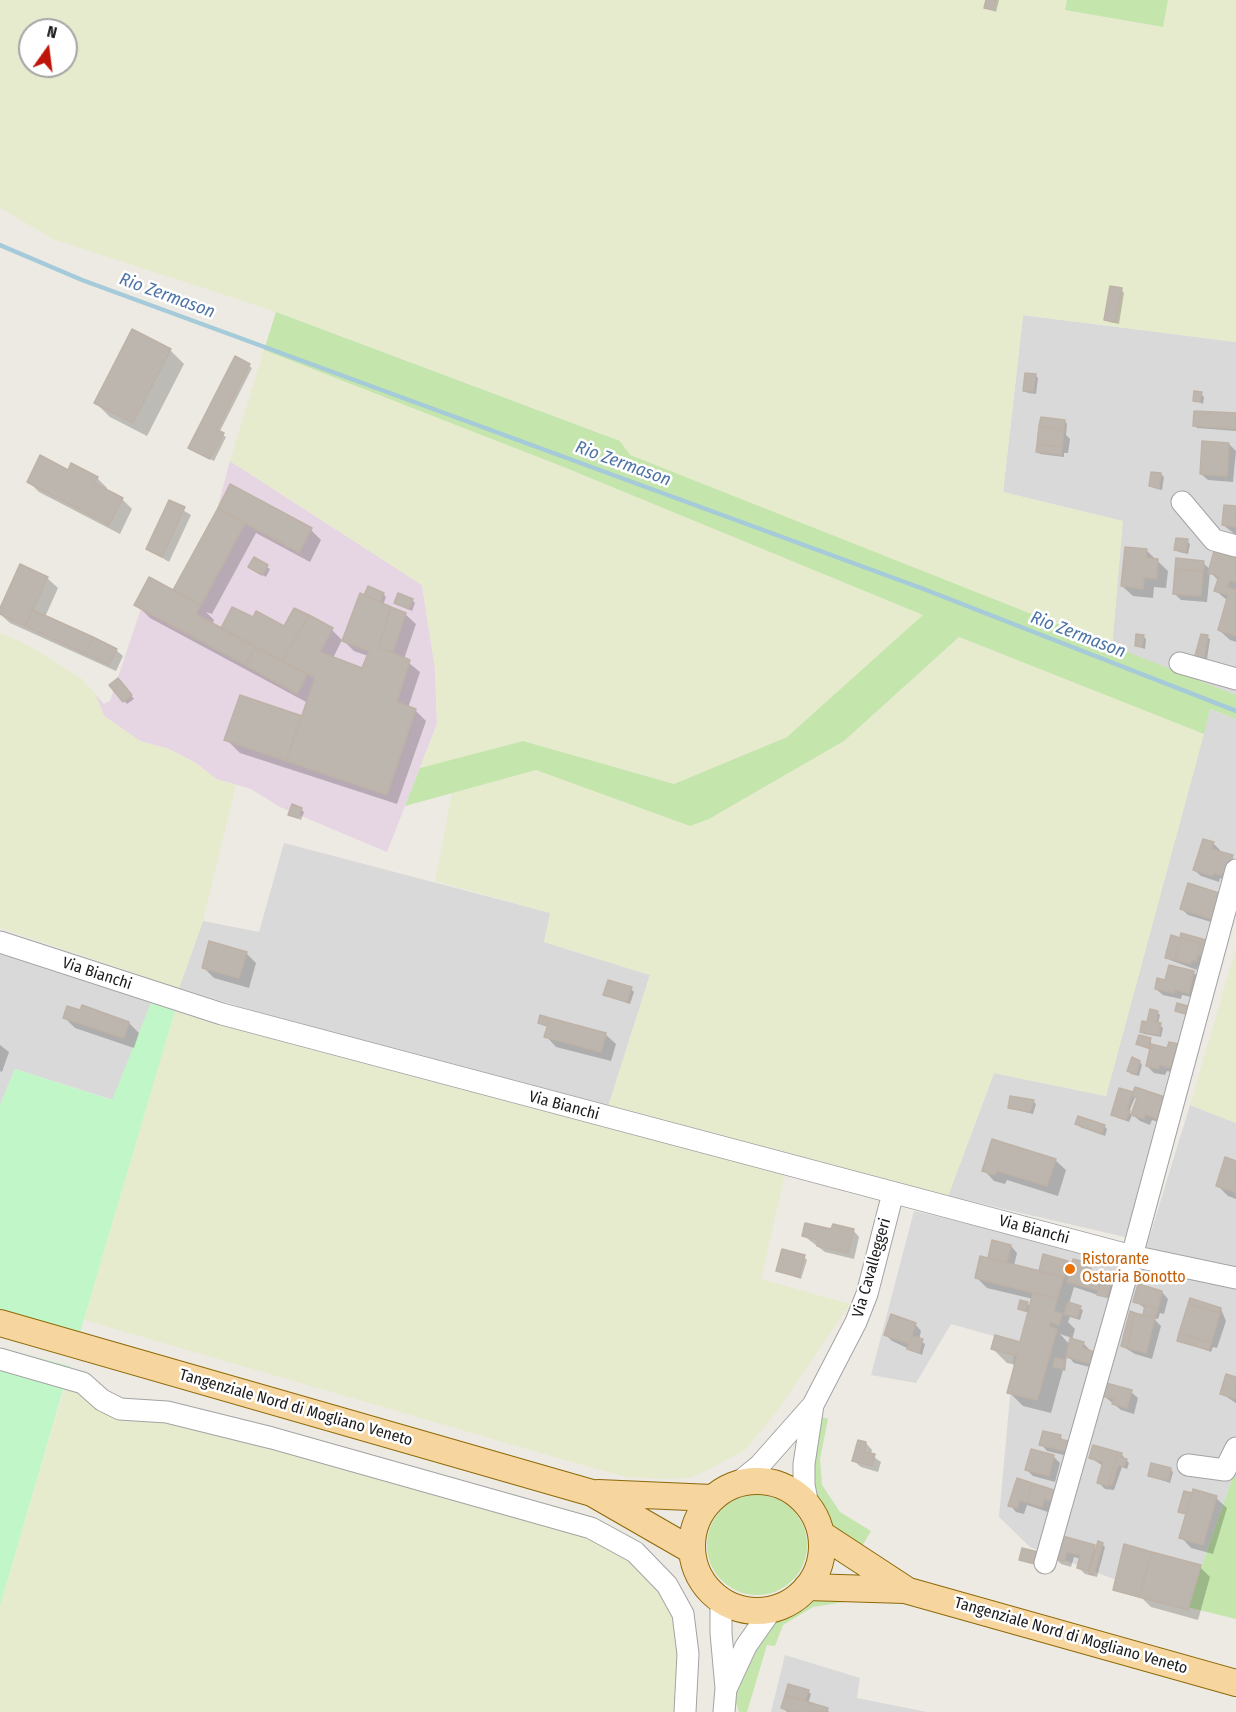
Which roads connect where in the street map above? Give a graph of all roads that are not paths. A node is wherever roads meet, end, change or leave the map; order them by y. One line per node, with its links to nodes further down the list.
1 (1182, 502): 2 (street)
2 (1236, 546)
3 (1180, 663): 4 (street)
4 (1235, 674)
5 (1236, 870): 8 (street)
6 (0, 942): 7 (street, Via Bianchi)
7 (893, 1193): 8 (street, Via Bianchi); 12 (street, Via Cavalleggeri)
8 (1132, 1256): 9 (street, Via Bianchi); 21 (street)
9 (1236, 1278)
10 (0, 1323): 16 (main road, Tangenziale Nord di Mogliano Veneto)
11 (0, 1359): 28 (street)
12 (813, 1405): 15 (street); 18 (street)
13 (1236, 1448): 14 (street)
14 (1188, 1465)
15 (738, 1483): 17 (main road); 18 (main road)
16 (592, 1493): 17 (main road); 20 (main road)
17 (712, 1498): 20 (main road)
18 (808, 1505): 19 (main road)
19 (821, 1534): 22 (main road); 23 (main road)
20 (691, 1550): 24 (main road)
21 (1045, 1563)
22 (807, 1587): 23 (main road); 25 (main road)
23 (905, 1590): 26 (main road, Tangenziale Nord di Mogliano Veneto)
24 (721, 1600): 25 (main road); 27 (street)
25 (772, 1609): 27 (street)
26 (1236, 1683)
27 (726, 1688): 29 (street)
28 (685, 1712)
29 (724, 1712)

